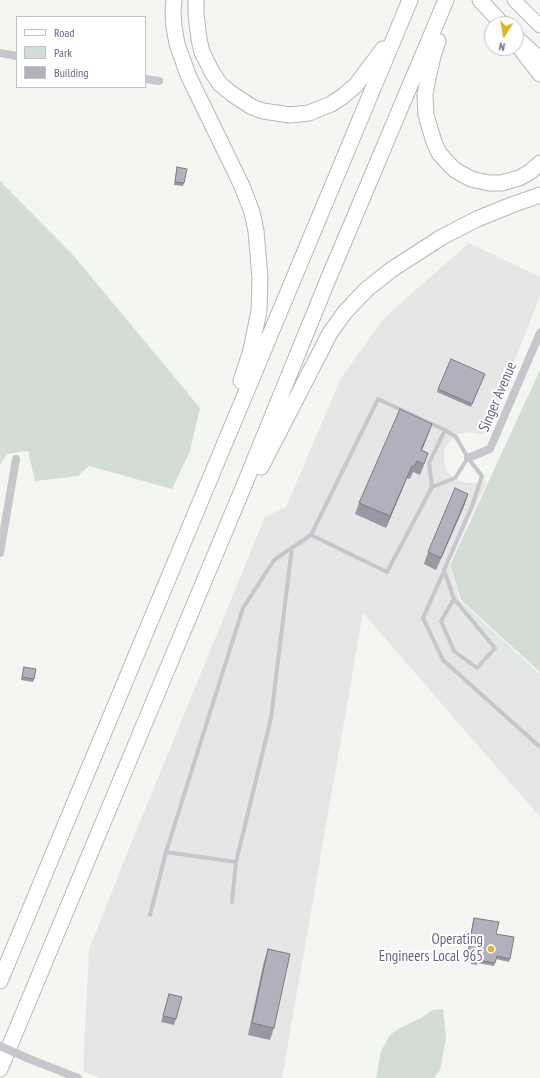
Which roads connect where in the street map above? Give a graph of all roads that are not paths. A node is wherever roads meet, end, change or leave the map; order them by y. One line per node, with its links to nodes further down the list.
1 (174, 0): 24 (highway)
2 (196, 0): 5 (highway)
3 (480, 0): 7 (highway)
4 (514, 0): 8 (main road)
5 (409, 1): 24 (highway)
6 (448, 4): 17 (highway); 29 (highway)
7 (495, 16)
8 (540, 26)
9 (524, 43): 13 (main road)
10 (0, 53): 12 (street)
11 (524, 53): 14 (highway)
12 (16, 56)
13 (540, 58)
14 (540, 74)
15 (146, 79): 16 (street)
16 (159, 81)
17 (540, 163)
18 (540, 195): 29 (highway)
19 (540, 333): 21 (street, Singer Avenue)
20 (445, 430): 21 (lane); 23 (lane); 25 (lane)
21 (468, 458): 23 (lane); 28 (lane)
22 (16, 460): 27 (street)
23 (432, 487): 25 (lane)
24 (201, 501): 36 (highway)
25 (311, 535): 26 (lane)
26 (292, 547): 32 (lane); 33 (lane)
27 (0, 553)
28 (444, 570): 30 (lane); 31 (lane)
29 (201, 588): 38 (highway)
30 (454, 599): 30 (lane)
31 (540, 747)
32 (166, 852): 33 (lane); 35 (lane)
33 (236, 862): 34 (lane)
34 (232, 902)
35 (150, 915)
36 (0, 981)
37 (0, 1046): 39 (street, bridge)
38 (0, 1068)
39 (78, 1078)

